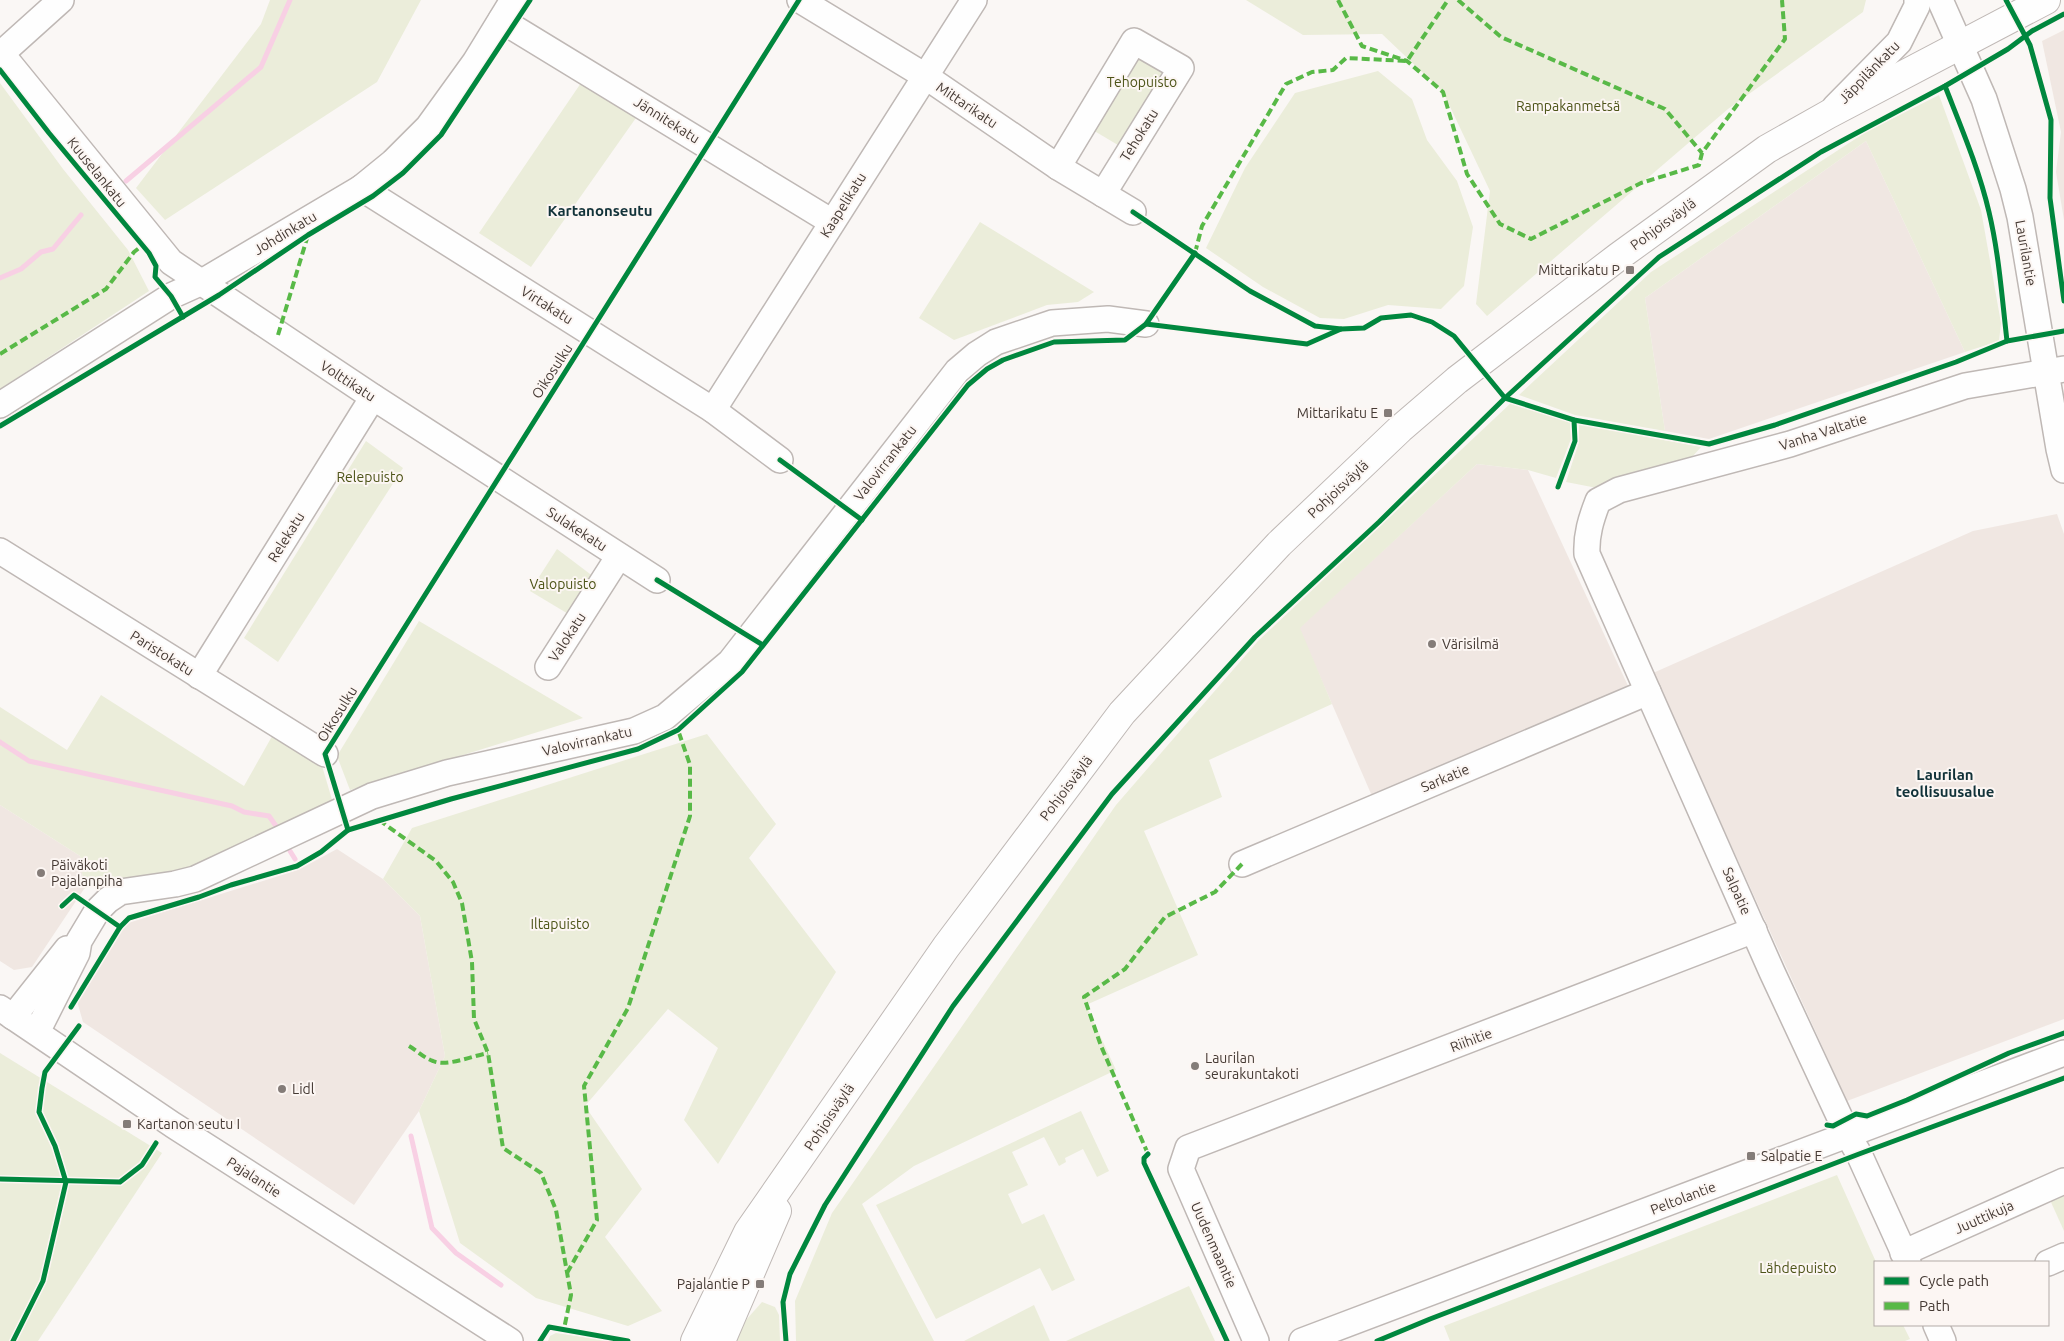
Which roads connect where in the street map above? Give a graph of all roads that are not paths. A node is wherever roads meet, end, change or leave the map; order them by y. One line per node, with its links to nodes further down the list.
1 (61, 0): 9 (street)
2 (800, 0): 10 (street, Mittarikatu)
3 (974, 0): 10 (street, Kaapelikatu)
4 (1917, 0): 11 (street, Jäppilänkatu)
5 (1940, 0): 8 (street)
6 (2046, 0): 8 (main road, Pohjoisväylä)
7 (507, 10): 13 (street, Johdinkatu); 16 (street, Jännitekatu)
8 (1961, 44): 11 (main road, Pohjoisväylä); 19 (street, Laurilantie)
9 (0, 53): 17 (street, Kuuselankatu)
10 (925, 76): 12 (street, Mittarikatu); 16 (street, Kaapelikatu)
11 (1829, 114): 42 (main road, Pohjoisväylä)
12 (1058, 167): 14 (street, Mittarikatu); 14 (street, Tehokatu)
13 (361, 188): 17 (street, Johdinkatu); 22 (street, Virtakatu)
14 (1103, 194): 15 (street, Mittarikatu)
15 (1132, 212)
16 (832, 222): 22 (street, Kaapelikatu)
17 (202, 282): 20 (street, Volttikatu); 21 (street, Johdinkatu)
18 (1146, 324): 36 (street, Valovirrankatu)
19 (2055, 369): 24 (street, Laurilantie); 26 (street, Vanha Valtatie)
20 (373, 398): 25 (street, Volttikatu); 31 (street, Relekatu)
21 (0, 405)
22 (713, 410): 23 (street, Virtakatu)
23 (780, 460)
24 (2064, 470)
25 (496, 478): 28 (street, Sulakekatu)
26 (1593, 514): 32 (street, Salpatie)
27 (0, 551): 31 (street, Paristokatu)
28 (620, 556): 29 (street, Sulakekatu); 30 (street, Valokatu)
29 (657, 580)
30 (548, 667)
31 (199, 676): 33 (street, Paristokatu)
32 (1648, 692): 34 (street, Sarkatie); 35 (street, Salpatie)
33 (325, 754)
34 (1242, 864)
35 (1754, 930): 40 (street, Salpatie); 41 (street, Riihitie)
36 (79, 941): 37 (street, Valovirrankatu); 38 (street, Valovirrankatu)
37 (7, 1012): 38 (street, Pajalantie)
38 (37, 1032): 48 (street, Pajalantie)
39 (2064, 1053): 40 (street, Peltolantie)
40 (1848, 1135): 45 (street, Salpatie); 52 (street, Peltolantie)
41 (1188, 1148): 51 (street, Uudenmaantie)
42 (799, 1162): 49 (main road, Pohjoisväylä); 50 (main road, Pohjoisväylä)
43 (2064, 1181): 45 (street, Juuttikuja)
44 (2064, 1256): 46 (street)
45 (1906, 1257)
46 (2049, 1263)
47 (1936, 1326): 53 (street)
48 (510, 1341)
49 (696, 1341)
50 (721, 1341)
51 (1256, 1341)
52 (1302, 1341)
53 (1943, 1341)

